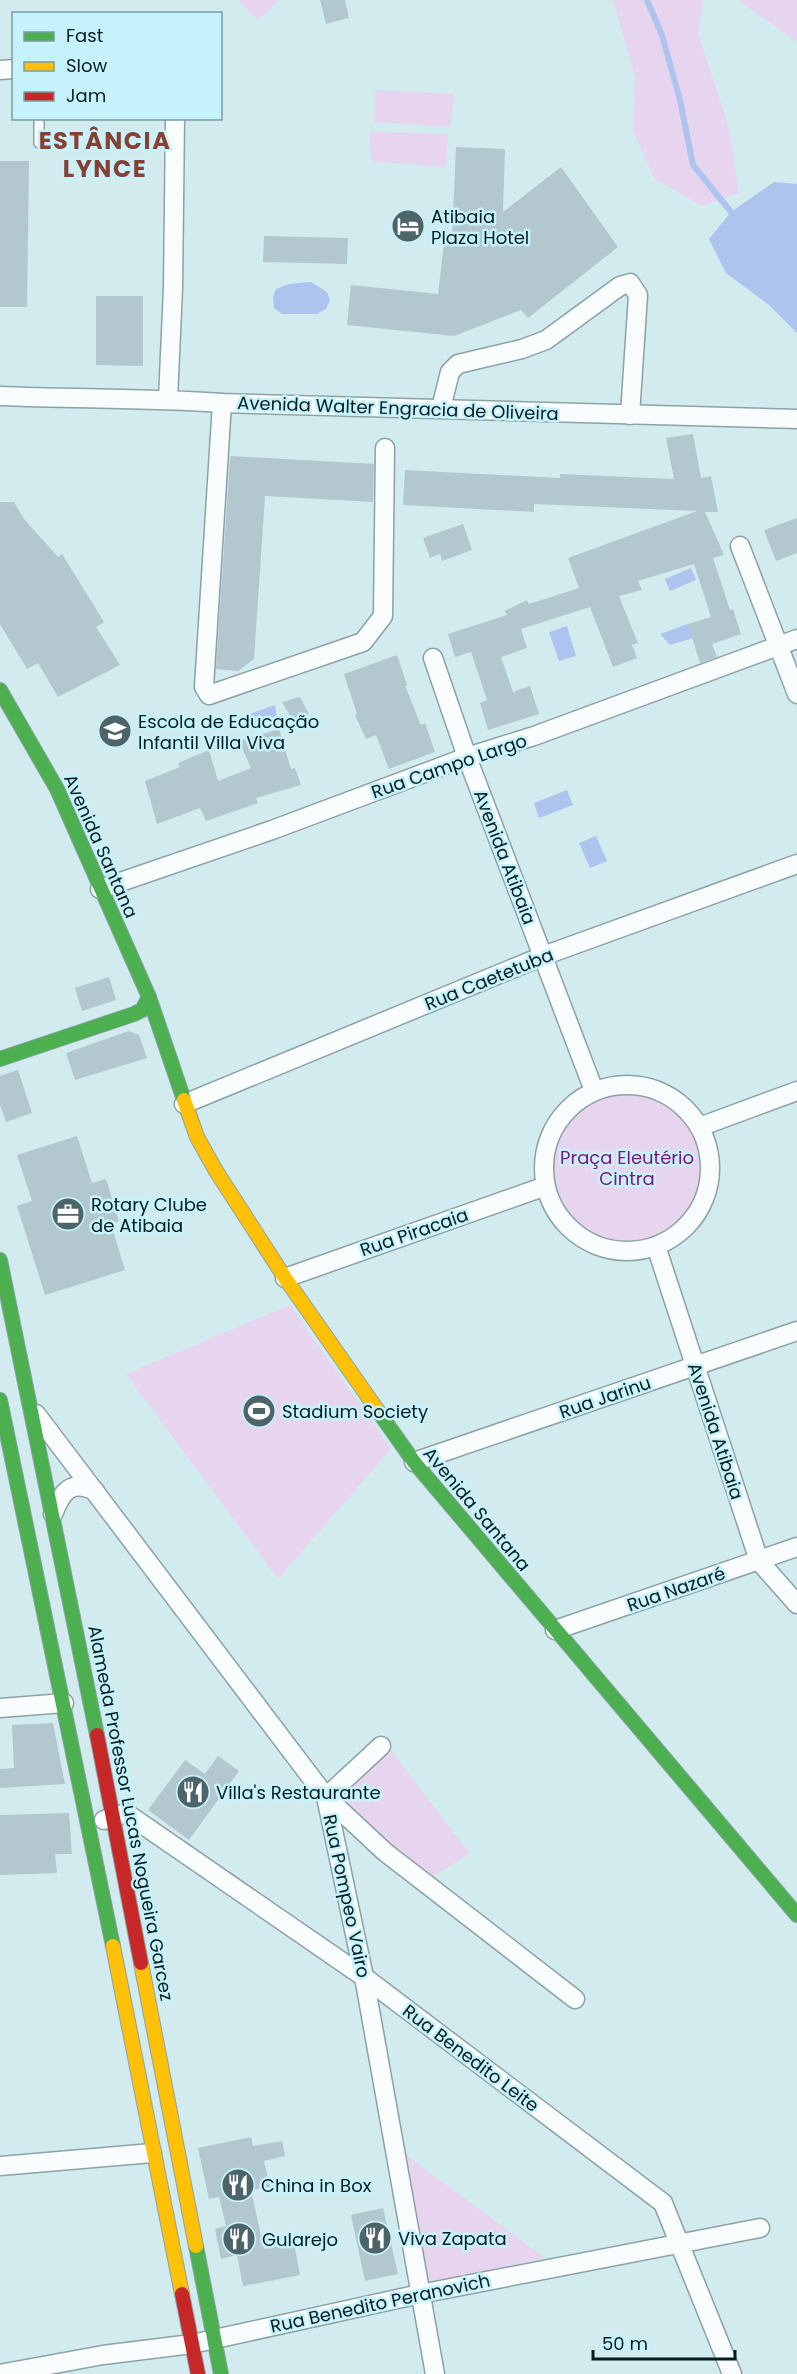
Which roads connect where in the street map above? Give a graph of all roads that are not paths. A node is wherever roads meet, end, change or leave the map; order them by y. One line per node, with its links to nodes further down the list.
1 (39, 120): 3 (lane)
2 (175, 120): 5 (street)
3 (39, 143)
4 (0, 396): 5 (street, Avenida Walter Engracia de Oliveira)
5 (168, 399): 6 (street, Avenida Walter Engracia de Oliveira)
6 (222, 403): 7 (street, Avenida Walter Engracia de Oliveira); 10 (street)
7 (441, 408): 8 (street, Avenida Walter Engracia de Oliveira); 8 (street)
8 (630, 415): 9 (street, Avenida Walter Engracia de Oliveira)
9 (797, 419)
10 (385, 448)
11 (740, 546): 13 (street)
12 (797, 639): 13 (street, Rua Campo Largo)
13 (779, 645): 16 (street); 17 (street, Rua Campo Largo)
14 (433, 658): 17 (street, Avenida Atibaia)
15 (0, 690): 19 (main road, Avenida Santana)
16 (797, 694)
17 (467, 757): 19 (street, Rua Campo Largo); 20 (street, Avenida Atibaia)
18 (797, 864): 20 (street, Rua Caetetuba)
19 (100, 889): 21 (main road, Avenida Santana)
20 (543, 956): 25 (street, Avenida Atibaia); 27 (street, Rua Caetetuba)
21 (149, 997): 22 (main road); 23 (main road, Avenida Santana)
22 (134, 1014): 23 (main road); 24 (main road)
23 (158, 1022): 27 (main road, Avenida Santana)
24 (0, 1059)
25 (593, 1088): 28 (street); 29 (street)
26 (797, 1090): 28 (street)
27 (184, 1104): 32 (main road, Avenida Santana)
28 (702, 1126): 30 (street)
29 (543, 1187): 30 (street); 32 (street, Rua Piracaia)
30 (656, 1246): 34 (street, Avenida Atibaia)
31 (0, 1260): 37 (main road, Alameda Professor Lucas Nogueira Garcez)
32 (285, 1278): 38 (main road, Avenida Santana)
33 (797, 1331): 34 (street, Rua Jarinu)
34 (694, 1366): 38 (street, Rua Jarinu); 42 (street, Avenida Atibaia)
35 (0, 1385): 37 (main road)
36 (0, 1401): 45 (main road)
37 (33, 1410): 39 (street, Rua Pompeo Vairo); 40 (main road, Alameda Professor Lucas Nogueira Garcez)
38 (414, 1462): 44 (main road, Avenida Santana)
39 (95, 1491): 40 (street); 48 (street, Rua Pompeo Vairo)
40 (53, 1514): 49 (main road, Alameda Professor Lucas Nogueira Garcez)
41 (797, 1547): 42 (street, Rua Nazaré)
42 (759, 1561): 43 (street, Avenida Atibaia); 44 (street, Rua Nazaré)
43 (797, 1604)
44 (555, 1630): 51 (main road, Avenida Santana)
45 (64, 1703): 46 (street); 50 (main road)
46 (0, 1708)
47 (381, 1746): 48 (street)
48 (326, 1797): 52 (street, Rua Pompeo Vairo); 53 (street)
49 (120, 1815): 50 (street); 52 (street, Rua Benedito Leite); 59 (main road, Alameda Professor Lucas Nogueira Garcez)
50 (86, 1822): 54 (main road)
51 (797, 1915)
52 (364, 1977): 57 (street, Rua Benedito Leite); 58 (street, Rua Pompeo Vairo)
53 (574, 1999)
54 (152, 2153): 55 (street); 60 (main road)
55 (0, 2166)
56 (760, 2228): 57 (street, Rua Benedito Peranovich)
57 (680, 2245): 58 (street, Rua Benedito Peranovich); 65 (street, Rua Benedito Leite)
58 (420, 2294): 59 (street, Rua Benedito Peranovich); 64 (street, Rua Pompeo Vairo)
59 (214, 2338): 60 (street, Rua Benedito Peranovich); 63 (main road, Alameda Professor Lucas Nogueira Garcez)
60 (192, 2344): 61 (street, Rua Benedito Peranovich); 62 (main road)
61 (0, 2373)
62 (198, 2374)
63 (221, 2374)
64 (435, 2374)
65 (732, 2374)

